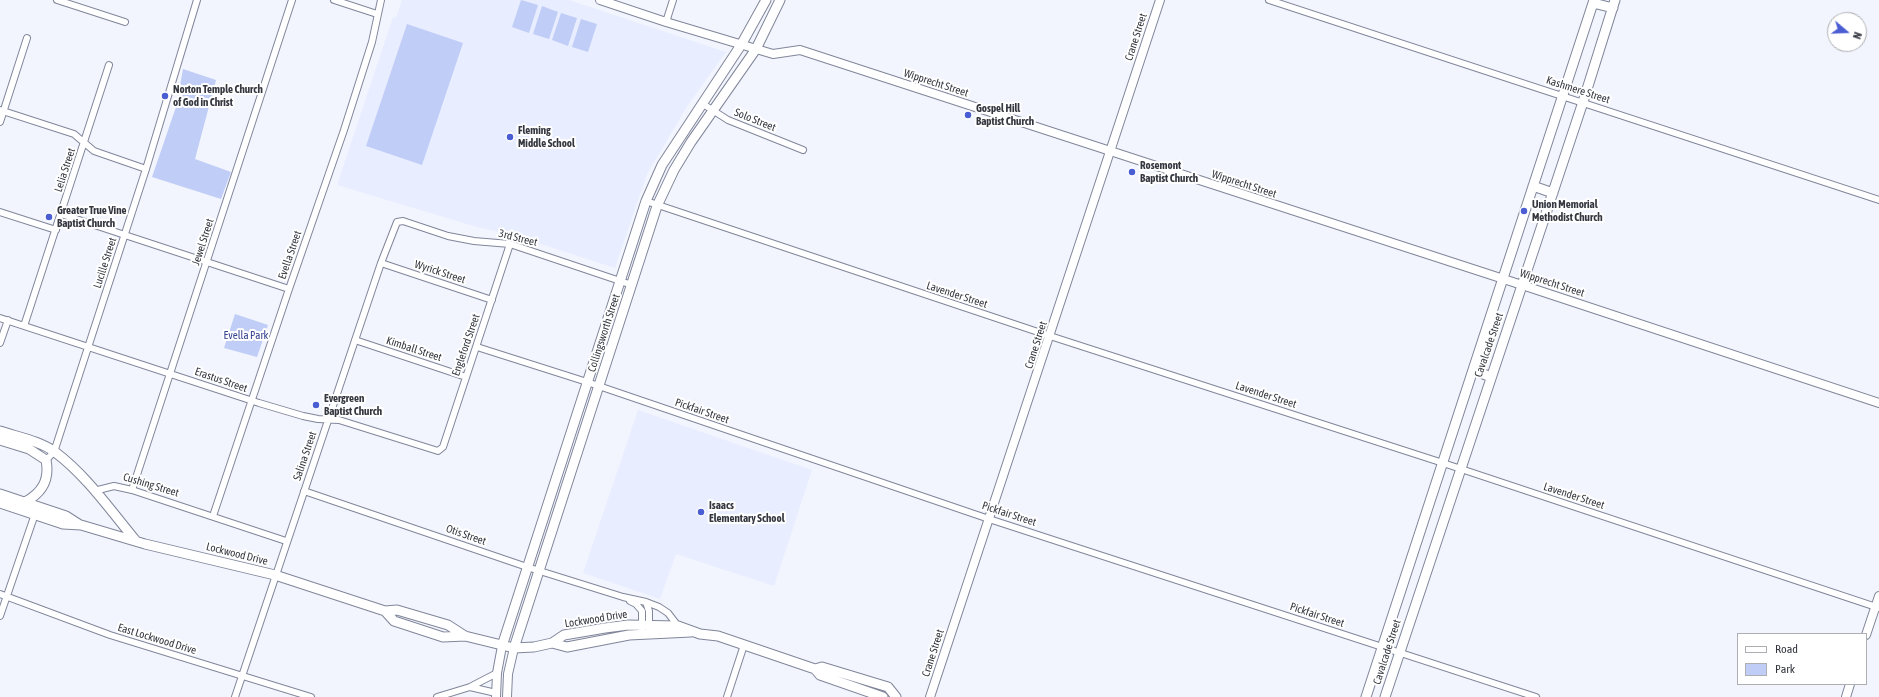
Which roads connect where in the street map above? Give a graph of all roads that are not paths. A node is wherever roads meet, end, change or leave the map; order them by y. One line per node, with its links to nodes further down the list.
1 (57, 0): 15 (street)
2 (196, 0): 30 (street, Lucille Street)
3 (292, 0): 42 (street, Jewel Street)
4 (334, 0): 14 (street)
5 (381, 0): 14 (street, Evella Street)
6 (600, 0): 16 (street, Wipprecht Street)
7 (673, 0): 16 (street)
8 (766, 0): 18 (main road, Collingsworth Street)
9 (780, 0): 19 (main road, Collingsworth Street)
10 (1160, 0): 29 (street, Crane Street)
11 (1269, 0): 21 (street, Kashmere Street)
12 (1593, 1): 13 (main road); 21 (main road, Cavalcade Street)
13 (1614, 4): 22 (main road, Cavalcade Street)
14 (377, 14): 48 (street, Evella Street)
15 (125, 22)
16 (666, 22): 18 (street, Wipprecht Street)
17 (27, 38): 24 (street)
18 (741, 45): 19 (street, Wipprecht Street); 23 (main road, Collingsworth Street)
19 (756, 49): 25 (main road, Collingsworth Street); 29 (street, Wipprecht Street)
20 (109, 65): 27 (street, Lelia Street)
21 (1563, 95): 22 (street, Kashmere Street); 31 (main road, Cavalcade Street)
22 (1583, 102): 32 (main road, Cavalcade Street); 33 (street, Kashmere Street)
23 (703, 104): 25 (street, Solo Street); 34 (main road, Collingsworth Street)
24 (2, 110): 26 (street); 27 (street)
25 (712, 110): 28 (street, Solo Street); 35 (main road, Collingsworth Street)
26 (0, 122)
27 (85, 142): 30 (street); 37 (street, Lelia Street)
28 (803, 150)
29 (1110, 152): 44 (street, Wipprecht Street); 53 (street, Crane Street)
30 (146, 169): 40 (street, Lucille Street)
31 (1533, 186): 32 (main road); 44 (main road, Cavalcade Street)
32 (1553, 193): 47 (main road, Cavalcade Street)
33 (1879, 200)
34 (646, 201): 35 (street, Lavender Street); 45 (main road, Collingsworth Street)
35 (657, 206): 46 (main road, Collingsworth Street); 53 (street, Lavender Street)
36 (0, 212): 39 (street)
37 (61, 214): 39 (street, Lelia Street); 40 (street)
38 (397, 222): 41 (street, 3rd Street); 43 (street, Salina Street)
39 (56, 230): 52 (street, Lelia Street)
40 (125, 234): 42 (street); 56 (street, Lucille Street)
41 (510, 244): 45 (street, 3rd Street); 49 (street, Engleford Street)
42 (207, 262): 48 (street); 59 (street, Jewel Street)
43 (381, 263): 49 (street, Wyrick Street); 54 (street, Salina Street)
44 (1503, 279): 47 (street, Wipprecht Street); 58 (main road, Cavalcade Street)
45 (620, 281): 46 (street, 3rd Street); 62 (main road, Collingsworth Street)
46 (632, 285): 63 (main road, Collingsworth Street)
47 (1522, 285): 61 (main road, Cavalcade Street); 65 (street, Wipprecht Street)
48 (289, 289): 64 (street, Evella Street)
49 (492, 300): 57 (street, Engleford Street)
50 (0, 318): 51 (street, Erastus Street)
51 (8, 320): 52 (street, Erastus Street); 55 (street)
52 (24, 326): 56 (street, Erastus Street)
53 (1050, 336): 72 (street, Lavender Street); 82 (street, Crane Street)
54 (355, 340): 60 (street, Kimball Street); 66 (street, Salina Street)
55 (0, 343)
56 (88, 347): 59 (street, Erastus Street); 70 (street, Lucille Street)
57 (477, 347): 60 (street, Engleford Street); 62 (street, Pickfair Street)
58 (1473, 370): 61 (main road); 72 (main road, Cavalcade Street)
59 (170, 374): 64 (street, Erastus Street); 75 (street, Jewel Street)
60 (466, 377): 69 (street, Engleford Street)
61 (1491, 377): 73 (main road, Cavalcade Street)
62 (587, 382): 63 (street, Pickfair Street); 88 (main road, Collingsworth Street)
63 (599, 386): 82 (street, Pickfair Street); 89 (main road, Collingsworth Street)
64 (252, 401): 66 (street, Erastus Street); 81 (street, Evella Street)
65 (1879, 404)
66 (329, 420): 69 (street, Erastus Street); 76 (street, Salina Street)
67 (0, 431): 70 (main road)
68 (0, 440): 71 (main road)
69 (438, 451)
70 (54, 452): 71 (street, Lucille Street); 74 (main road)
71 (46, 460): 78 (main road)
72 (1443, 463): 73 (street, Lavender Street); 86 (main road, Cavalcade Street)
73 (1460, 469): 87 (main road, Cavalcade Street); 95 (street, Lavender Street)
74 (94, 490): 75 (street, Cushing Street); 84 (main road)
75 (132, 490): 81 (street, Cushing Street)
76 (304, 491): 85 (street, Salina Street); 88 (street, Otis Street)
77 (0, 494): 78 (main road, Lockwood Drive)
78 (25, 502): 83 (main road, Lockwood Drive)
79 (0, 503): 80 (main road, Lockwood Drive)
80 (35, 514): 83 (main road, Lockwood Drive); 91 (street)
81 (213, 516): 85 (street, Cushing Street)
82 (989, 519): 103 (street, Pickfair Street); 120 (street, Crane Street)
83 (81, 526): 84 (main road, Lockwood Drive)
84 (136, 541): 90 (main road, Lockwood Drive)
85 (286, 541): 90 (street, Salina Street)
86 (1413, 554): 87 (main road); 103 (main road, Cavalcade Street)
87 (1430, 560): 105 (main road, Cavalcade Street)
88 (527, 567): 89 (street, Otis Street); 102 (main road, Collingsworth Street)
89 (538, 570): 93 (street, Otis Street); 104 (main road, Collingsworth Street)
90 (275, 575): 102 (main road, Lockwood Drive); 108 (street, Salina Street)
91 (3, 595): 96 (street); 108 (street, East Lockwood Drive)
92 (1879, 596): 95 (street)
93 (623, 597): 94 (street, Otis Street); 98 (street, Otis Street)
94 (646, 602): 97 (street, Otis Street); 98 (street)
95 (1877, 607): 100 (street)
96 (0, 616)
97 (678, 626): 98 (main road, Lockwood Drive); 99 (main road, Lockwood Drive)
98 (646, 630): 99 (main road, Lockwood Drive); 104 (main road, Lockwood Drive)
99 (694, 632): 101 (main road, Lockwood Drive)
100 (1867, 633)
101 (744, 645): 106 (main road, Lockwood Drive); 117 (street)
102 (502, 646): 104 (main road, Lockwood Drive); 107 (street, Collingsworth Street)
103 (1382, 646): 105 (street, Pickfair Street); 121 (main road, Cavalcade Street)
104 (514, 648): 116 (street, Collingsworth Street)
105 (1399, 652): 122 (main road, Cavalcade Street); 123 (street, Pickfair Street)
106 (815, 669): 118 (main road, Lockwood Drive); 119 (main road, Lockwood Drive)
107 (497, 673): 110 (street); 112 (street, Collingsworth Street)
108 (242, 675): 111 (street, East Lockwood Drive); 113 (street, Salina Street)
109 (1850, 685): 124 (street)
110 (470, 687): 112 (street); 115 (street)
111 (288, 694): 114 (street, East Lockwood Drive)
112 (496, 695)
113 (235, 697)
114 (311, 697)
115 (437, 697)
116 (507, 697)
117 (727, 697)
118 (883, 697)
119 (896, 697)
120 (930, 697)
121 (1366, 697)
122 (1384, 697)
123 (1536, 697)
124 (1846, 697)

